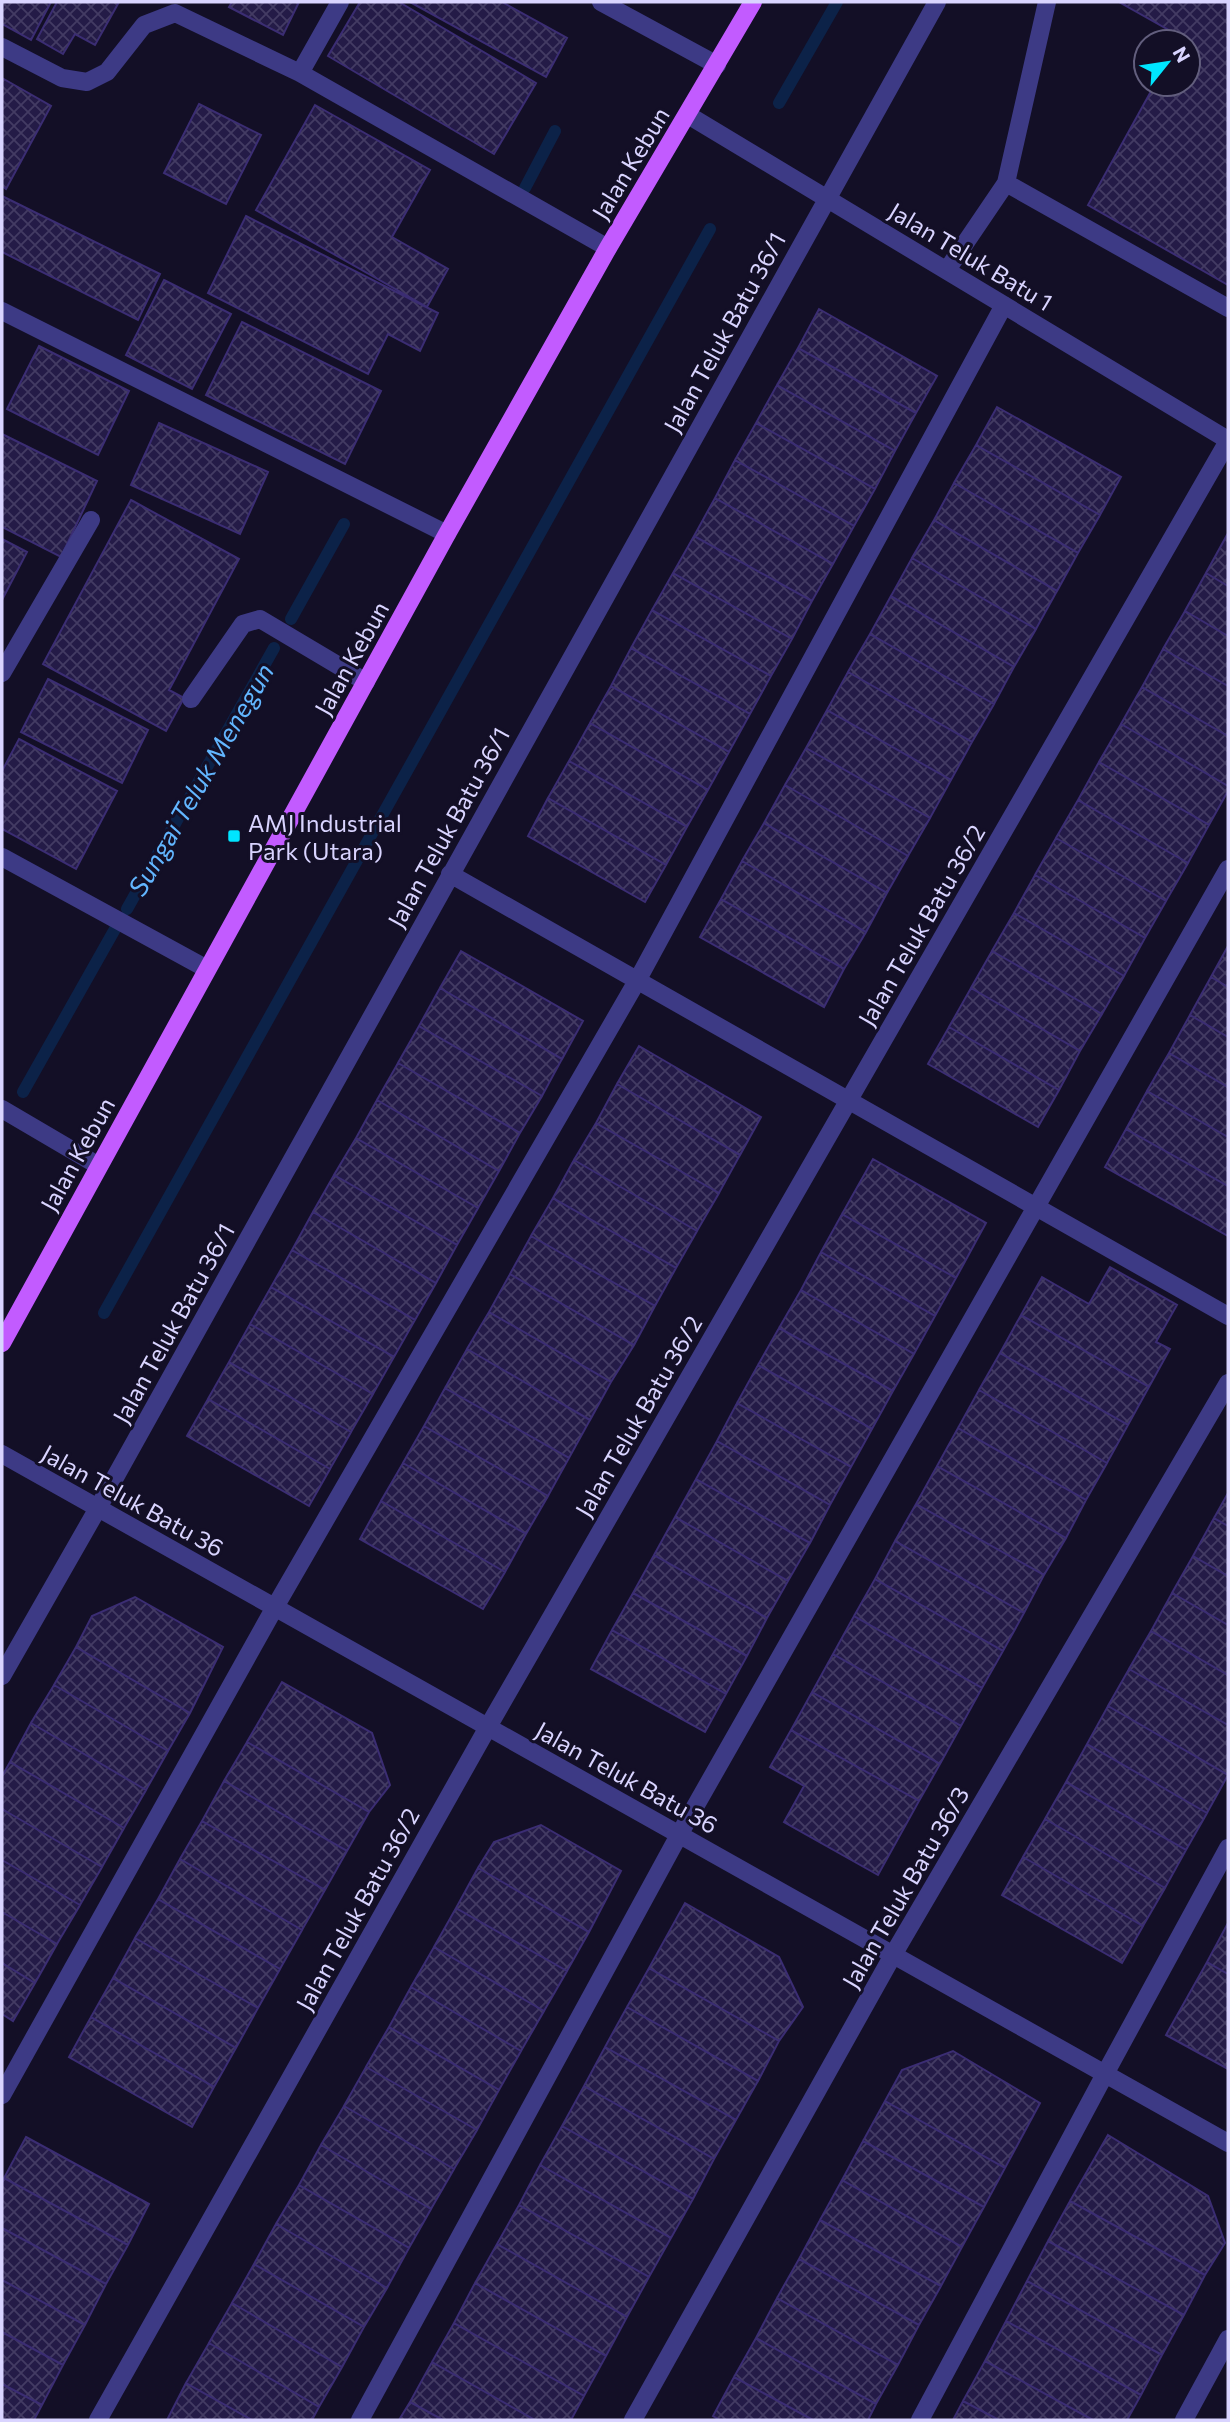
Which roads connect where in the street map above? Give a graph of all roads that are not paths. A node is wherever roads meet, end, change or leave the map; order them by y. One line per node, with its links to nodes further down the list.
1 (340, 2): 8 (street)
2 (601, 2): 7 (street)
3 (753, 2): 7 (main road, Jalan Kebun)
4 (937, 2): 11 (street, Jalan Teluk Batu 36/1)
5 (1047, 2): 10 (street)
6 (2, 47): 8 (street)
7 (717, 65): 9 (main road, Jalan Kebun)
8 (300, 74): 12 (street)
9 (688, 115): 11 (street, Jalan Teluk Batu 1); 12 (main road, Jalan Kebun)
10 (1006, 183): 13 (street); 15 (street)
11 (826, 198): 13 (street, Jalan Teluk Batu 1); 25 (street, Jalan Teluk Batu 36/1)
12 (608, 248): 19 (main road, Jalan Kebun)
13 (947, 271): 14 (street, Jalan Teluk Batu 1)
14 (1004, 305): 17 (street, Jalan Teluk Batu 1); 27 (street)
15 (1228, 308)
16 (2, 311): 19 (street)
17 (1228, 440): 28 (street, Jalan Teluk Batu 36/2)
18 (91, 520): 20 (street)
19 (447, 534): 21 (main road, Jalan Kebun)
20 (2, 673)
21 (366, 682): 22 (street); 26 (main road, Jalan Kebun)
22 (191, 699)
23 (2, 857): 26 (street)
24 (1228, 869): 31 (street)
25 (450, 874): 27 (street); 36 (street, Jalan Teluk Batu 36/1)
26 (207, 969): 30 (main road, Jalan Kebun)
27 (638, 981): 28 (street); 37 (street)
28 (848, 1100): 31 (street); 39 (street, Jalan Teluk Batu 36/2)
29 (2, 1109): 30 (street)
30 (99, 1166): 33 (main road, Jalan Kebun)
31 (1035, 1206): 32 (street); 40 (street)
32 (1228, 1316)
33 (4, 1333)
34 (1228, 1383): 42 (street, Jalan Teluk Batu 36/3)
35 (2, 1454): 36 (street, Jalan Teluk Batu 36)
36 (98, 1508): 37 (street, Jalan Teluk Batu 36); 38 (street, Jalan Teluk Batu 36/1)
37 (275, 1607): 39 (street, Jalan Teluk Batu 36); 44 (street)
38 (2, 1676)
39 (488, 1727): 40 (street, Jalan Teluk Batu 36); 47 (street, Jalan Teluk Batu 36/2)
40 (679, 1835): 42 (street, Jalan Teluk Batu 36); 48 (street)
41 (1228, 1848): 43 (street)
42 (893, 1955): 43 (street, Jalan Teluk Batu 36); 49 (street, Jalan Teluk Batu 36/3)
43 (1105, 2074): 45 (street, Jalan Teluk Batu 36); 50 (street)
44 (2, 2095)
45 (1228, 2143)
46 (1228, 2339): 51 (street)
47 (98, 2420)
48 (360, 2420)
49 (633, 2420)
50 (920, 2420)
51 (1184, 2420)

